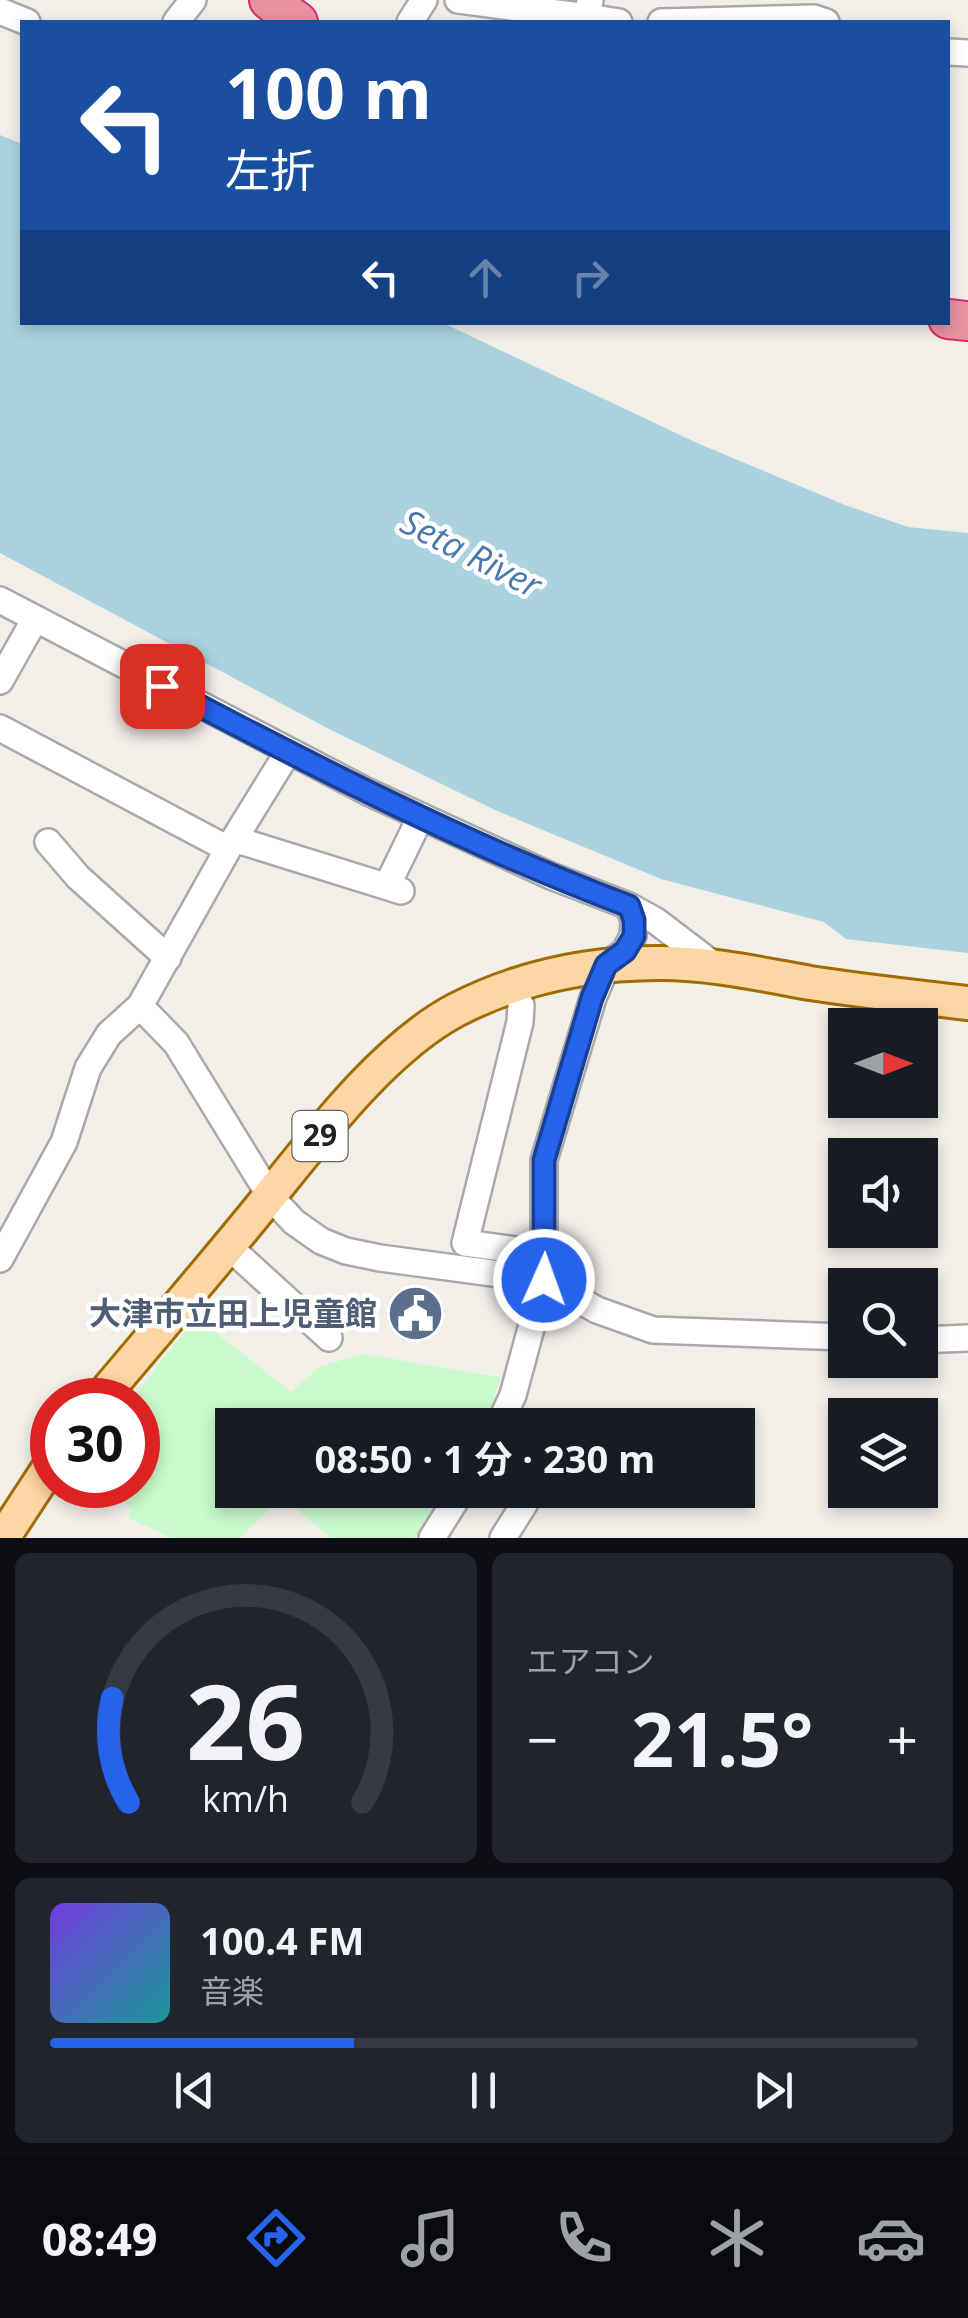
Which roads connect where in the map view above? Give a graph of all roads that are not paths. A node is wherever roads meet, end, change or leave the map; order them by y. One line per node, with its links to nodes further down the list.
1 (193, 0): 5 (street)
2 (269, 0): 6 (highway)
3 (458, 0): 4 (street)
4 (589, 8): 7 (street)
5 (178, 20)
6 (295, 20)
7 (614, 20)
8 (737, 20): 9 (street)
9 (820, 20)
10 (0, 600): 11 (street)
11 (35, 619): 12 (street); 14 (street)
12 (0, 681)
13 (0, 728): 17 (street)
14 (288, 752): 15 (street); 17 (street)
15 (422, 816): 17 (street); 18 (street)
16 (48, 842): 19 (street)
17 (231, 844): 19 (street)
18 (629, 906): 20 (street); 21 (street)
19 (168, 958): 24 (street)
20 (606, 965): 21 (main road, 29); 25 (main road, 29); 28 (street)
21 (715, 966): 22 (main road, 29)
22 (968, 1003)
23 (520, 1005): 28 (street)
24 (140, 1006): 25 (street); 27 (street)
25 (270, 1196): 26 (main road, 29); 28 (street)
26 (228, 1246): 30 (street); 33 (main road, 29)
27 (0, 1259)
28 (544, 1267): 29 (street); 34 (street)
29 (828, 1336)
30 (330, 1338)
31 (968, 1338): 32 (street)
32 (938, 1341)
33 (118, 1378)
34 (511, 1408)
35 (30, 1497): 38 (main road)
36 (451, 1508): 39 (street)
37 (522, 1508): 40 (street)
38 (4, 1538)
39 (432, 1538)
40 (503, 1538)

